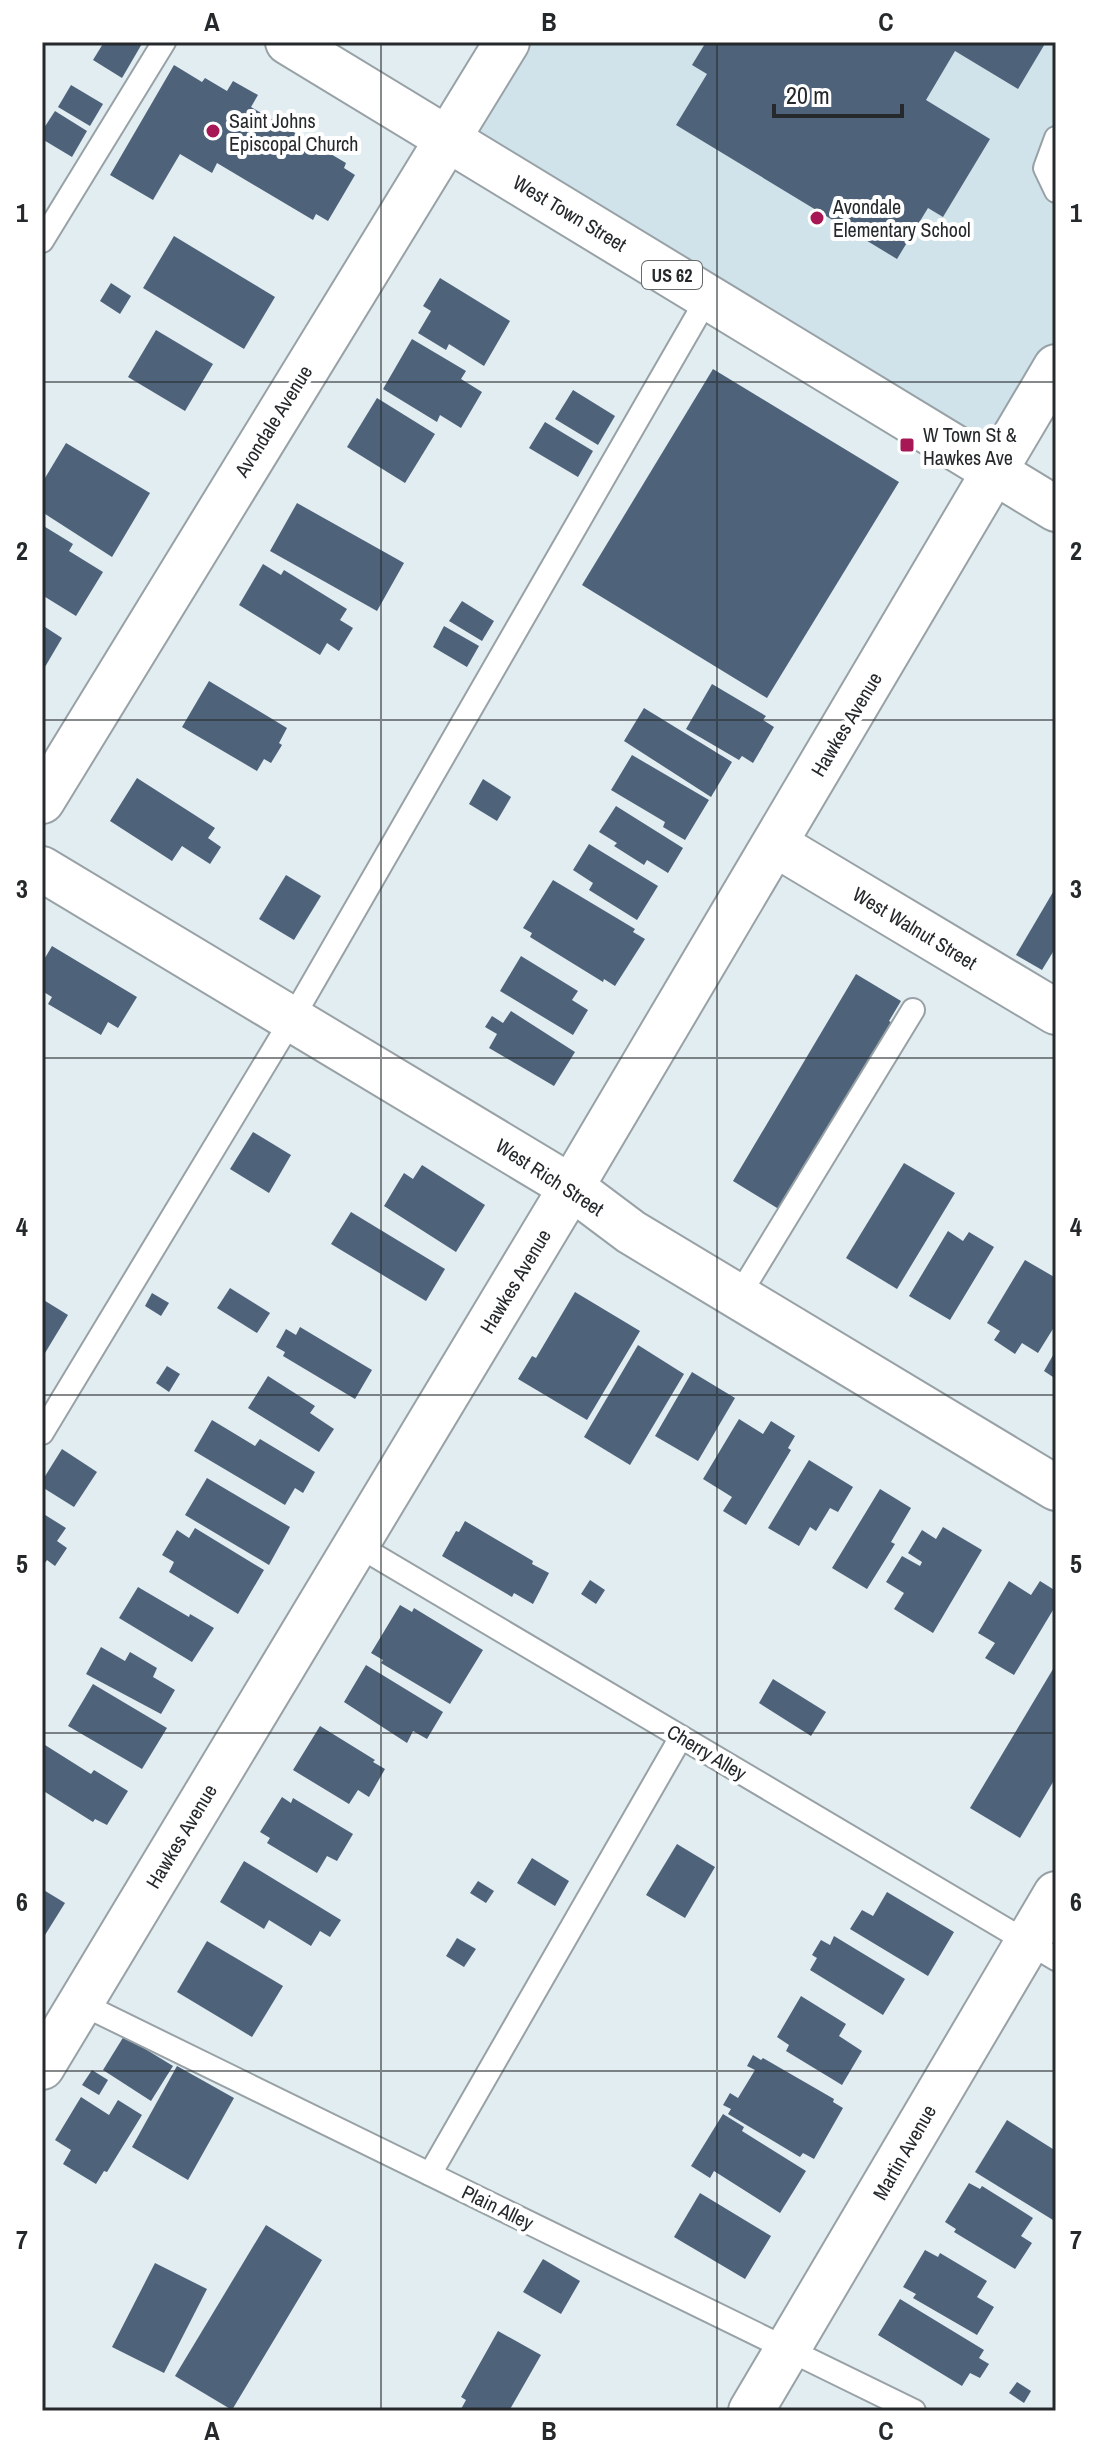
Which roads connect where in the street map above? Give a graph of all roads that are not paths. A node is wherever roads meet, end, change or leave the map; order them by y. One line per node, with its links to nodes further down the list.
1 (164, 42): 7 (lane)
2 (288, 42): 5 (street, West Town Street / US 62)
3 (507, 42): 5 (street, Avondale Avenue)
4 (1056, 138): 6 (lane)
5 (448, 139): 8 (street, West Town Street / US 62); 12 (street, Avondale Avenue)
6 (1056, 191)
7 (42, 241)
8 (708, 297): 10 (street, West Town Street / US 62); 17 (lane)
9 (1056, 367): 10 (street, Hawkes Avenue)
10 (996, 472): 11 (street, West Town Street / US 62); 13 (street, Hawkes Avenue)
11 (1056, 509)
12 (42, 801)
13 (775, 844): 16 (street, West Walnut Street); 18 (street, Hawkes Avenue)
14 (42, 869): 17 (street, West Rich Street)
15 (913, 1010): 19 (lane)
16 (1056, 1012)
17 (292, 1019): 18 (street, West Rich Street); 20 (lane)
18 (571, 1187): 19 (street, West Rich Street); 22 (street, Hawkes Avenue)
19 (738, 1297): 21 (street, West Rich Street)
20 (42, 1433)
21 (1056, 1488)
22 (357, 1545): 23 (lane, Cherry Alley); 26 (street, Hawkes Avenue)
23 (681, 1737): 25 (lane, Cherry Alley); 28 (lane)
24 (1056, 1894): 25 (street, Martin Avenue)
25 (1042, 1951): 29 (street, Martin Avenue)
26 (80, 2003): 27 (street, Hawkes Avenue); 28 (lane, Plain Alley)
27 (42, 2067)
28 (430, 2174): 29 (lane, Plain Alley)
29 (789, 2349): 30 (street, Martin Avenue); 31 (lane, Plain Alley)
30 (751, 2411)
31 (914, 2411)

